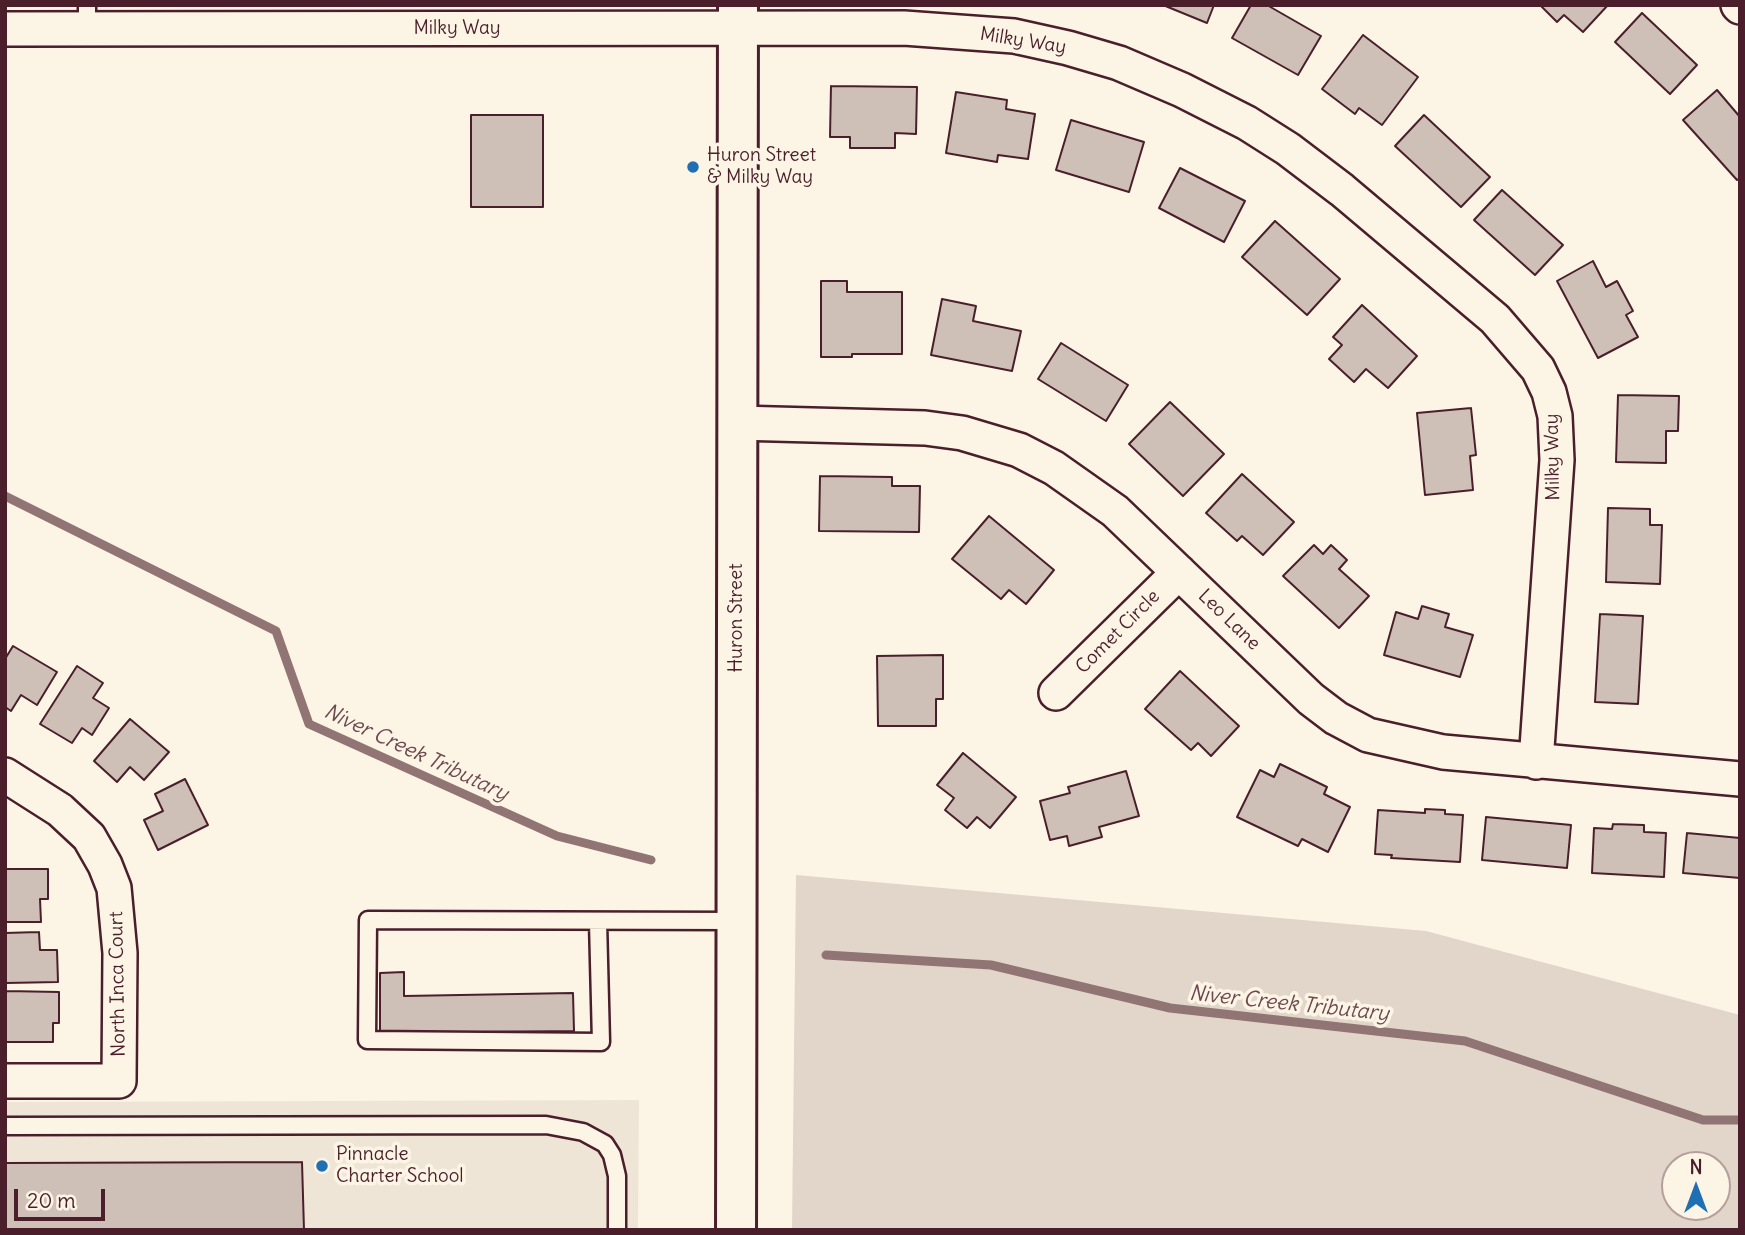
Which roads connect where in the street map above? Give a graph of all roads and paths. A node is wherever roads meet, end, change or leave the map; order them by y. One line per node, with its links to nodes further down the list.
1 (738, 16): 2 (street, Milky Way); 4 (main road, Huron Street); 7 (street, Milky Way)
2 (87, 17): 3 (street, Milky Way)
3 (5, 29)
4 (737, 423): 5 (street, Leo Lane); 11 (main road, Huron Street)
5 (1179, 572): 6 (street, Comet Circle); 7 (street, Leo Lane)
6 (1056, 693)
7 (1536, 762): 9 (street, Leo Lane)
8 (5, 775): 12 (street, North Inca Court)
9 (1740, 779)
10 (598, 921): 10 (lane); 11 (lane)
11 (736, 921): 15 (main road, Huron Street)
12 (5, 1081)
13 (5, 1126): 14 (lane)
14 (617, 1230)
15 (736, 1230)

